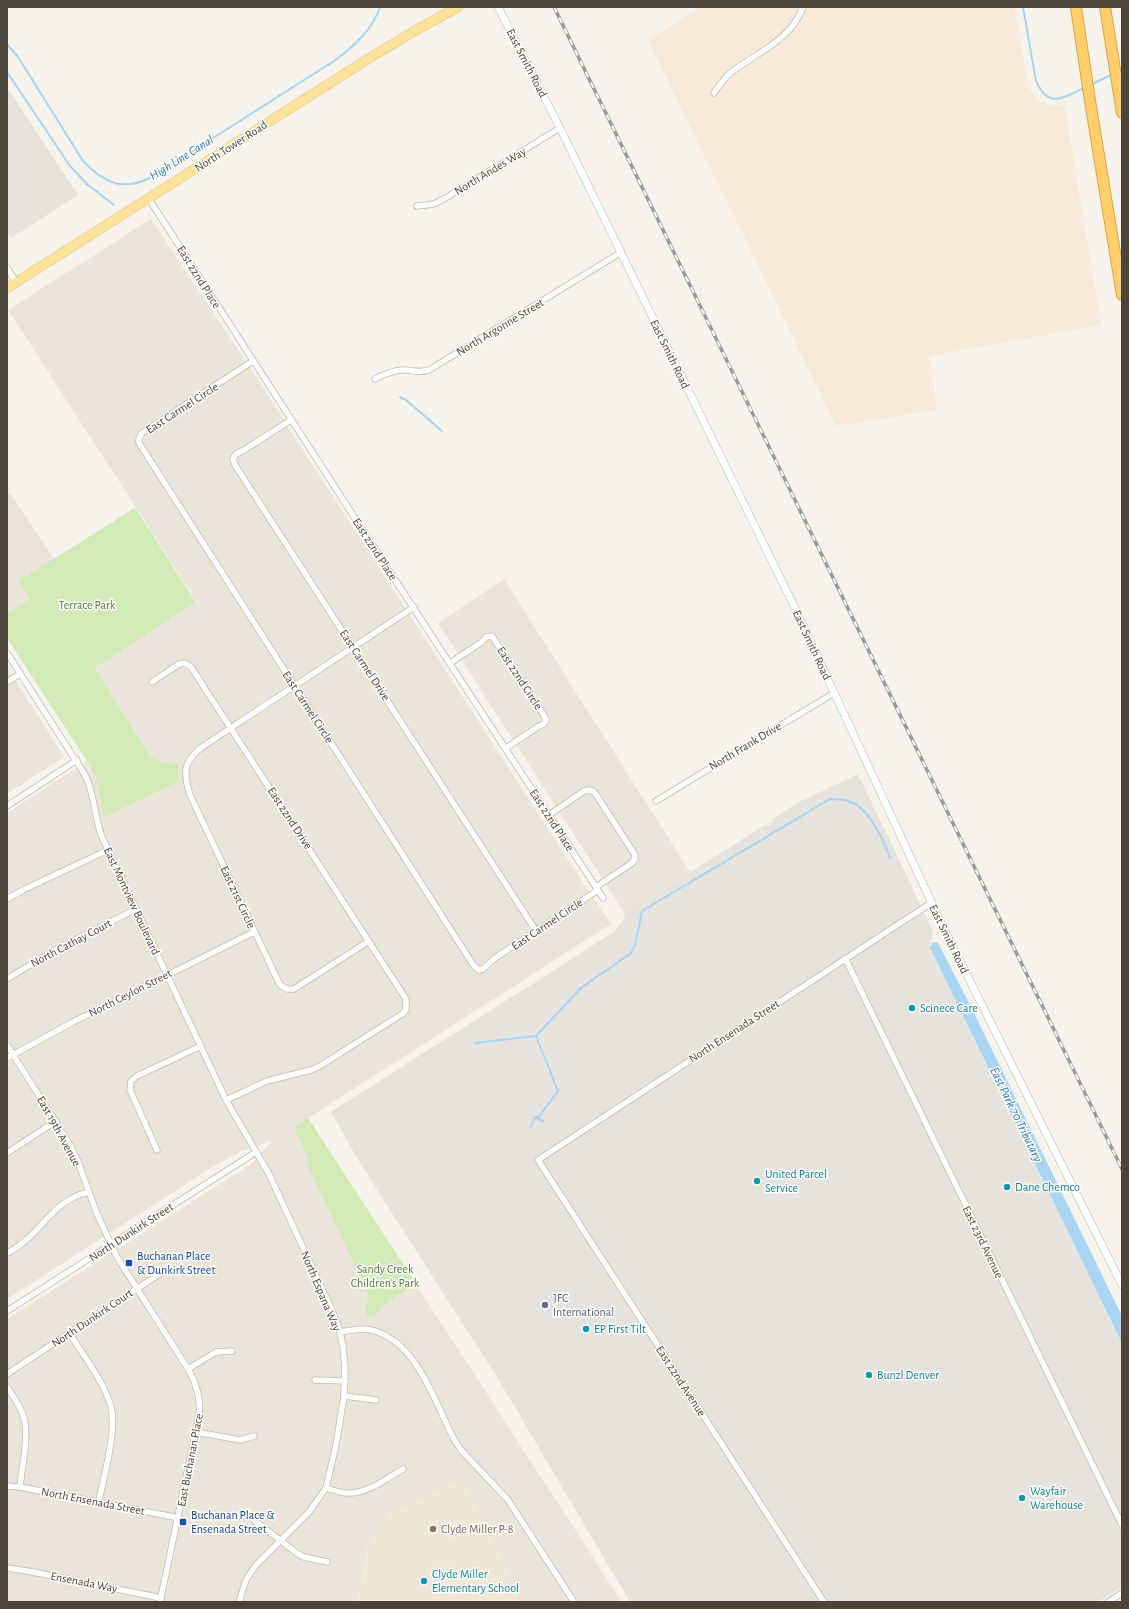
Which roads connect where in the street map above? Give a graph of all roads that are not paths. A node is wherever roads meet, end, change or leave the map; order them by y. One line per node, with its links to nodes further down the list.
1 (458, 7): 13 (main road, North Tower Road)
2 (498, 7): 12 (street, East Smith Road)
3 (803, 7): 10 (street)
4 (1070, 7): 9 (highway)
5 (1076, 7): 9 (highway)
6 (1105, 7): 8 (highway)
7 (1112, 7): 8 (highway)
8 (1114, 59): 11 (highway)
9 (1085, 73): 19 (highway)
10 (714, 93)
11 (1122, 113)
12 (560, 128): 14 (street, North Andes Way); 15 (street, East Smith Road)
13 (149, 199): 17 (main road, North Tower Road); 20 (street, East 22nd Place)
14 (417, 206)
15 (620, 253): 21 (street, North Argonne Street); 31 (street, East Smith Road)
16 (7, 268): 17 (street)
17 (16, 282): 18 (main road, North Tower Road)
18 (7, 288)
19 (1122, 295)
20 (253, 361): 22 (street, East 22nd Place); 30 (street, East Carmel Circle)
21 (375, 379)
22 (291, 420): 23 (street, East 22nd Place); 24 (street, East Carmel Drive)
23 (414, 607): 24 (street, East 21st Circle); 26 (street, East 22nd Place)
24 (353, 646): 30 (street, East 21st Circle); 44 (street, East Carmel Drive)
25 (7, 653): 27 (street, East Montview Boulevard)
26 (450, 663): 33 (street, East 22nd Place); 33 (street, East 22nd Circle)
27 (20, 674): 28 (street); 34 (street, East Montview Boulevard)
28 (7, 682)
29 (152, 682): 32 (street, East 22nd Drive)
30 (294, 685): 32 (street, East 21st Circle); 44 (street, East Carmel Circle)
31 (834, 692): 35 (street, North Frank Drive); 42 (street, East Smith Road)
32 (232, 728): 45 (street, East 21st Circle); 46 (street, East 22nd Drive)
33 (506, 748): 37 (street, East 22nd Place)
34 (77, 760): 36 (street); 38 (street, East Montview Boulevard)
35 (656, 801)
36 (7, 806)
37 (549, 815): 39 (street, East 22nd Place); 39 (street)
38 (108, 850): 41 (street); 43 (street, East Montview Boulevard)
39 (597, 889): 40 (street, East 22nd Place); 44 (street, East Carmel Circle)
40 (603, 898)
41 (7, 899)
42 (931, 903): 47 (street, North Ensenada Street); 64 (street, East Smith Road)
43 (136, 909): 48 (street, East Montview Boulevard); 49 (street, North Cathay Court)
44 (536, 931)
45 (254, 932): 46 (street, East 21st Circle); 48 (street, North Ceylon Street)
46 (369, 941): 54 (street, East 22nd Drive)
47 (845, 958): 59 (street, North Ensenada Street); 86 (street, East 23rd Avenue)
48 (167, 975): 51 (street, East Montview Boulevard); 52 (street, North Ceylon Street)
49 (7, 979)
50 (7, 1045): 52 (street, East 19th Avenue)
51 (201, 1046): 54 (street, East Montview Boulevard); 56 (street)
52 (13, 1054): 53 (street, North Ceylon Street); 55 (street, East 19th Avenue)
53 (7, 1058)
54 (226, 1100): 57 (street, East Montview Boulevard)
55 (56, 1121): 58 (street); 60 (street, East 19th Avenue)
56 (158, 1150)
57 (256, 1152): 61 (street, North Dunkirk Street); 67 (street, North Espana Way)
58 (7, 1153)
59 (538, 1160): 94 (street, East 22nd Avenue)
60 (89, 1192): 61 (street, East 19th Avenue); 62 (street)
61 (111, 1245): 65 (street, East Buchanan Place); 66 (street, North Dunkirk Street)
62 (7, 1253)
63 (180, 1270): 65 (street, North Dunkirk Court)
64 (1122, 1285)
65 (137, 1288): 68 (street, North Dunkirk Court); 70 (street, East Buchanan Place)
66 (7, 1311)
67 (340, 1332): 73 (street, North Espana Way); 93 (street)
68 (70, 1334): 71 (street, North Dunkirk Court); 83 (street)
69 (232, 1351): 70 (street)
70 (188, 1369): 77 (street, East Buchanan Place)
71 (7, 1374)
72 (316, 1380): 73 (street)
73 (345, 1382): 75 (street, North Espana Way)
74 (7, 1387): 81 (street)
75 (344, 1396): 76 (street); 82 (street, North Espana Way)
76 (376, 1400)
77 (196, 1432): 78 (street); 84 (street, East Buchanan Place)
78 (254, 1436)
79 (403, 1469): 82 (street)
80 (7, 1486): 81 (street, North Ensenada Street)
81 (20, 1487): 83 (street, North Ensenada Street)
82 (326, 1488): 87 (street, North Espana Way)
83 (99, 1501): 84 (street, North Ensenada Street)
84 (179, 1518): 91 (street, East Buchanan Place)
85 (255, 1521): 87 (street)
86 (1122, 1525)
87 (281, 1541): 88 (street); 92 (street, North Espana Way)
88 (327, 1562)
89 (7, 1568): 91 (street, Ensenada Way)
90 (1122, 1593): 95 (street)
91 (161, 1600)
92 (239, 1602)
93 (574, 1602)
94 (824, 1602)
95 (1108, 1602)

